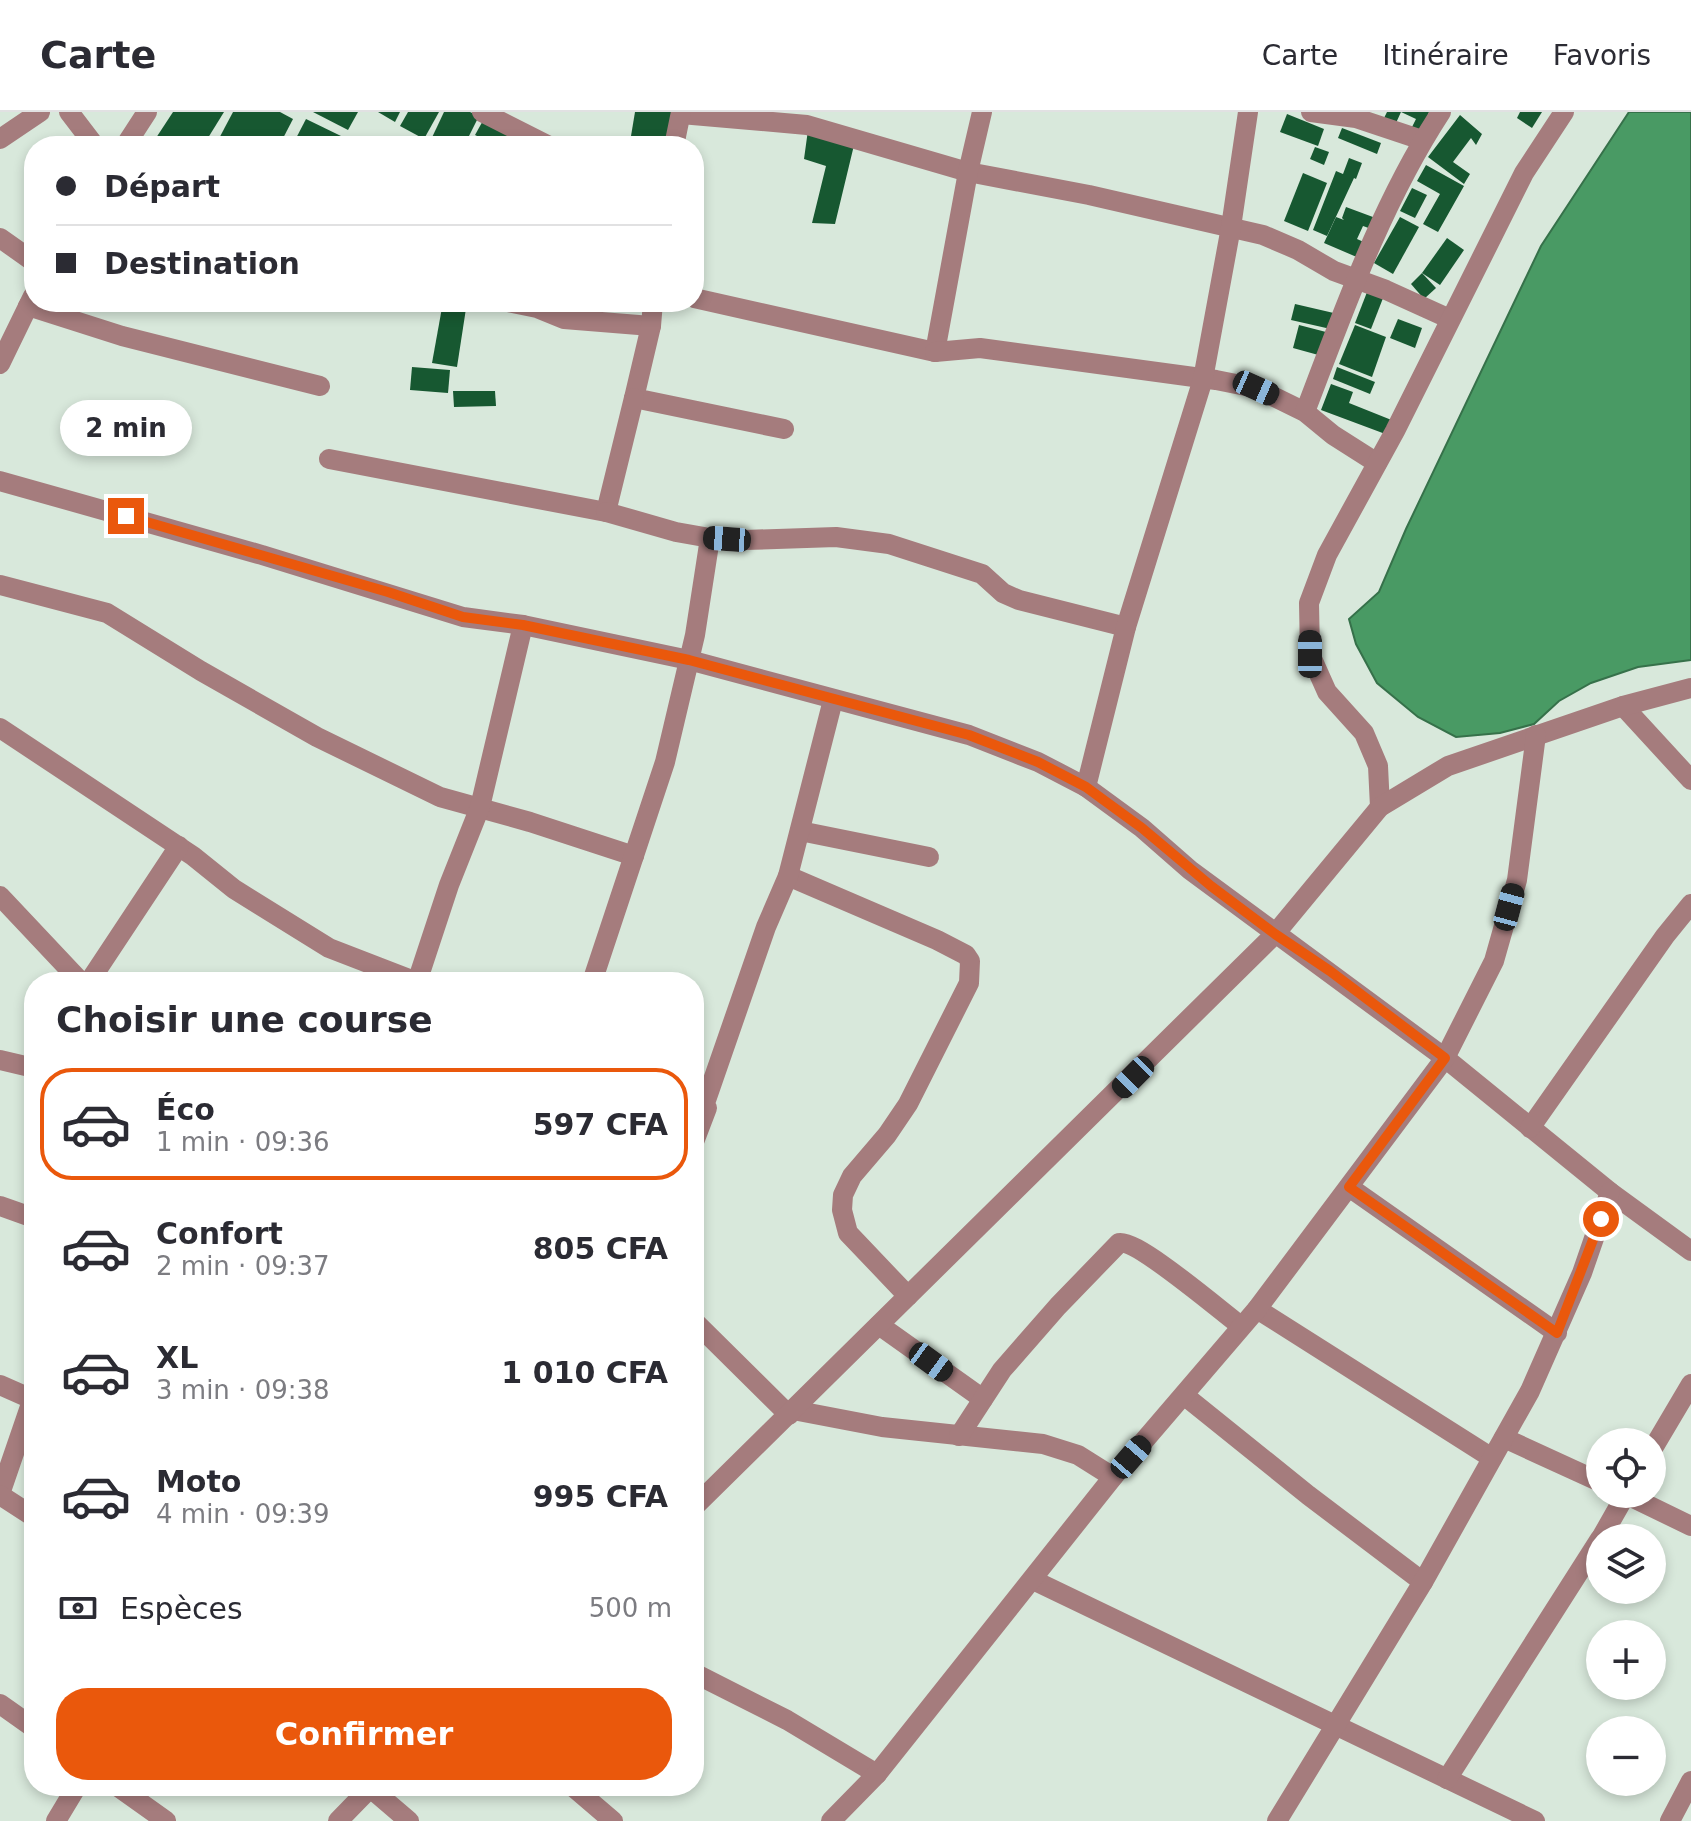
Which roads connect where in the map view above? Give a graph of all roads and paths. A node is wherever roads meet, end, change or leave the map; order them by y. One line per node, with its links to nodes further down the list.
1 (40, 112): 15 (street)
2 (69, 112): 11 (street)
3 (147, 112): 12 (street)
4 (482, 112): 13 (street)
5 (982, 112): 17 (street)
6 (1248, 112): 18 (street)
7 (1311, 112): 16 (street)
8 (1441, 112): 16 (street)
9 (1564, 112): 27 (street)
10 (681, 113): 14 (street); 17 (street)
11 (87, 136)
12 (135, 136)
13 (529, 136)
14 (676, 136)
15 (0, 139)
16 (1422, 140): 21 (street)
17 (968, 172): 18 (street); 29 (street)
18 (1231, 227): 21 (street); 31 (street)
19 (0, 238): 20 (street)
20 (24, 255)
21 (1355, 279): 27 (street); 34 (street)
22 (704, 300): 29 (street)
23 (25, 312): 30 (street)
24 (61, 312): 32 (street)
25 (548, 312): 28 (street)
26 (652, 312): 28 (street)
27 (1450, 319): 37 (street)
28 (651, 326): 33 (street)
29 (935, 352): 31 (street)
30 (0, 364)
31 (1203, 379): 34 (street); 43 (street)
32 (320, 386)
33 (634, 398): 35 (street); 39 (street)
34 (1305, 412): 37 (street)
35 (784, 429)
36 (329, 459): 39 (street)
37 (1377, 463): 53 (street)
38 (0, 481): 42 (street)
39 (606, 512): 40 (street)
40 (710, 538): 43 (street); 44 (street)
41 (0, 585): 52 (street)
42 (523, 625): 44 (street); 52 (street)
43 (1126, 627): 51 (street)
44 (689, 660): 46 (street); 56 (street)
45 (1691, 688): 47 (street)
46 (833, 700): 51 (street); 54 (street)
47 (1623, 706): 49 (street); 50 (street)
48 (0, 728): 55 (street)
49 (1536, 735): 53 (street); 67 (street)
50 (1691, 780)
51 (1086, 787): 61 (street)
52 (480, 807): 56 (street); 65 (street)
53 (1380, 807): 61 (street)
54 (800, 831): 57 (street); 58 (street)
55 (179, 846): 63 (street); 64 (street)
56 (634, 856): 66 (street)
57 (929, 857)
58 (788, 876): 70 (street); 77 (street)
59 (0, 896): 62 (street)
60 (1691, 904): 71 (street)
61 (1275, 934): 67 (street); 77 (street)
62 (72, 972)
63 (96, 972)
64 (391, 972)
65 (420, 972)
66 (595, 972)
67 (1445, 1058): 71 (street); 72 (street)
68 (0, 1060): 69 (street)
69 (24, 1066)
70 (704, 1091)
71 (1530, 1128): 73 (street)
72 (1349, 1187): 78 (street); 82 (street)
73 (1610, 1192): 76 (street); 82 (street)
74 (0, 1206): 75 (street)
75 (24, 1214)
76 (1691, 1251)
77 (908, 1296): 79 (street)
78 (1257, 1309): 80 (street); 93 (street)
79 (879, 1325): 87 (street); 88 (street)
80 (1241, 1326): 86 (street); 87 (street)
81 (704, 1330): 88 (street)
82 (1557, 1333): 92 (street)
83 (1691, 1384): 90 (street)
84 (0, 1385): 85 (street)
85 (24, 1394)
86 (1185, 1396): 95 (street); 103 (street)
87 (983, 1399): 91 (street)
88 (791, 1412): 91 (street); 96 (street)
89 (24, 1424): 97 (street)
90 (1665, 1428)
91 (959, 1436): 95 (street)
92 (1504, 1438): 93 (street); 94 (street)
93 (1492, 1458): 103 (street)
94 (1586, 1476)
95 (1113, 1477): 102 (street)
96 (704, 1492)
97 (0, 1495): 99 (street)
98 (1654, 1508): 100 (street)
99 (24, 1511)
100 (1691, 1526)
101 (1586, 1561): 109 (street)
102 (1033, 1580): 107 (street); 108 (street)
103 (1423, 1582): 107 (street)
104 (704, 1678): 108 (street)
105 (0, 1704): 106 (street)
106 (24, 1721)
107 (1338, 1725): 109 (street); 122 (street)
108 (877, 1774): 121 (street)
109 (1447, 1779): 123 (street)
110 (1691, 1781): 124 (street)
111 (71, 1796): 116 (street)
112 (131, 1796): 117 (street)
113 (361, 1796): 118 (street)
114 (381, 1796): 119 (street)
115 (584, 1796): 120 (street)
116 (56, 1821)
117 (166, 1821)
118 (338, 1821)
119 (409, 1821)
120 (613, 1821)
121 (831, 1821)
122 (1277, 1821)
123 (1535, 1821)
124 (1670, 1821)

